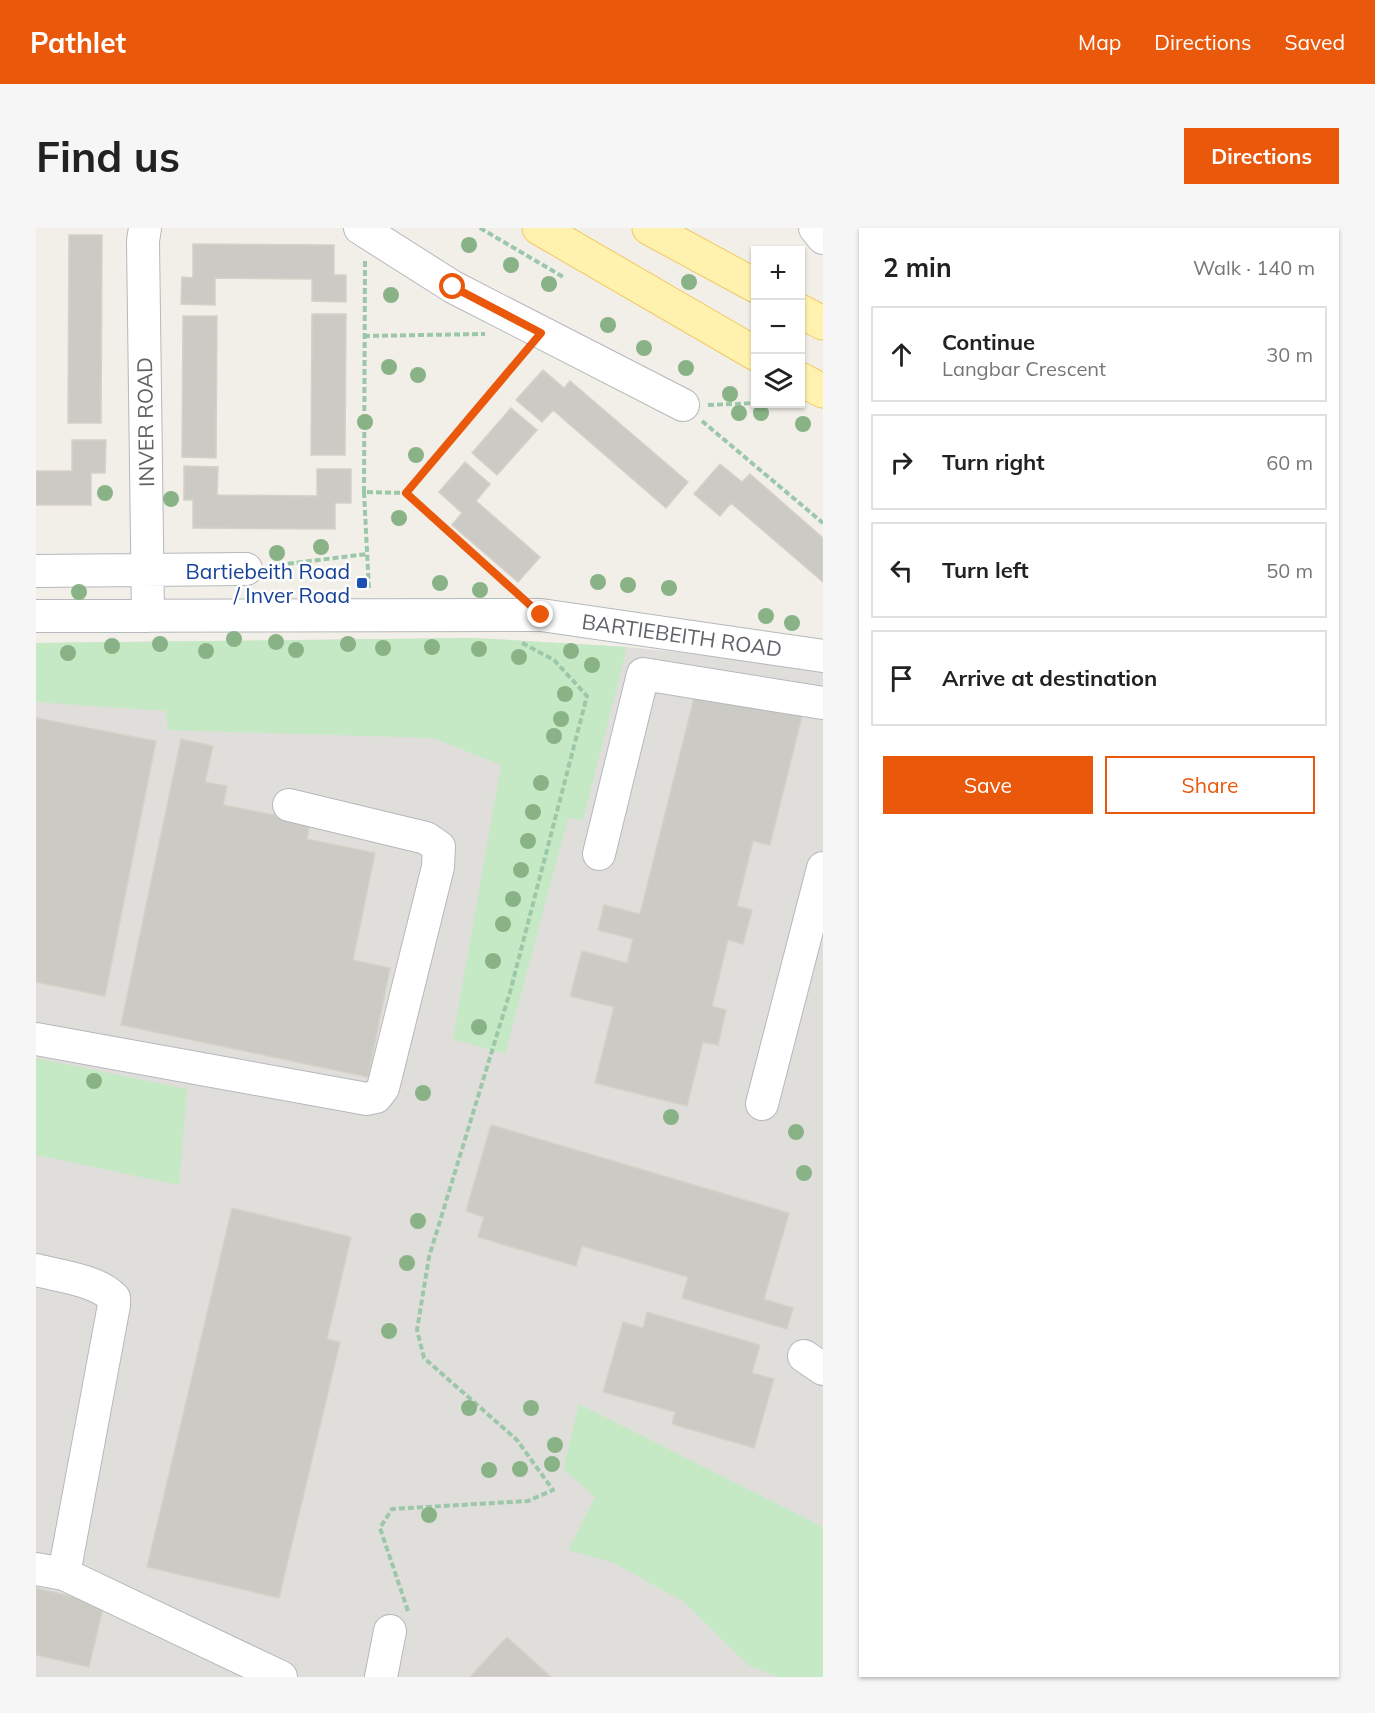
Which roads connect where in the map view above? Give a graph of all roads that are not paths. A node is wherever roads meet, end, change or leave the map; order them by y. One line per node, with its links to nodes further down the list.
1 (145, 228): 15 (street, INVER ROAD)
2 (539, 228): 10 (main road)
3 (649, 228): 7 (main road)
4 (815, 228): 6 (street)
5 (364, 231): 13 (street)
6 (823, 238)
7 (751, 283)
8 (805, 313): 9 (main road)
9 (823, 323)
10 (751, 351)
11 (805, 382): 12 (main road)
12 (823, 391)
13 (683, 405)
14 (246, 569): 15 (street)
15 (146, 570): 16 (street); 18 (street, INVER ROAD)
16 (36, 571)
17 (36, 616): 18 (street, BARTIEBEITH ROAD)
18 (148, 616): 19 (street, BARTIEBEITH ROAD)
19 (823, 656)
20 (823, 703): 22 (street)
21 (289, 805): 24 (street)
22 (599, 854)
23 (823, 868): 25 (street)
24 (36, 1039)
25 (762, 1104)
26 (36, 1270): 27 (street)
27 (50, 1572): 29 (street)
28 (390, 1631): 30 (street)
29 (281, 1677)
30 (381, 1677)

